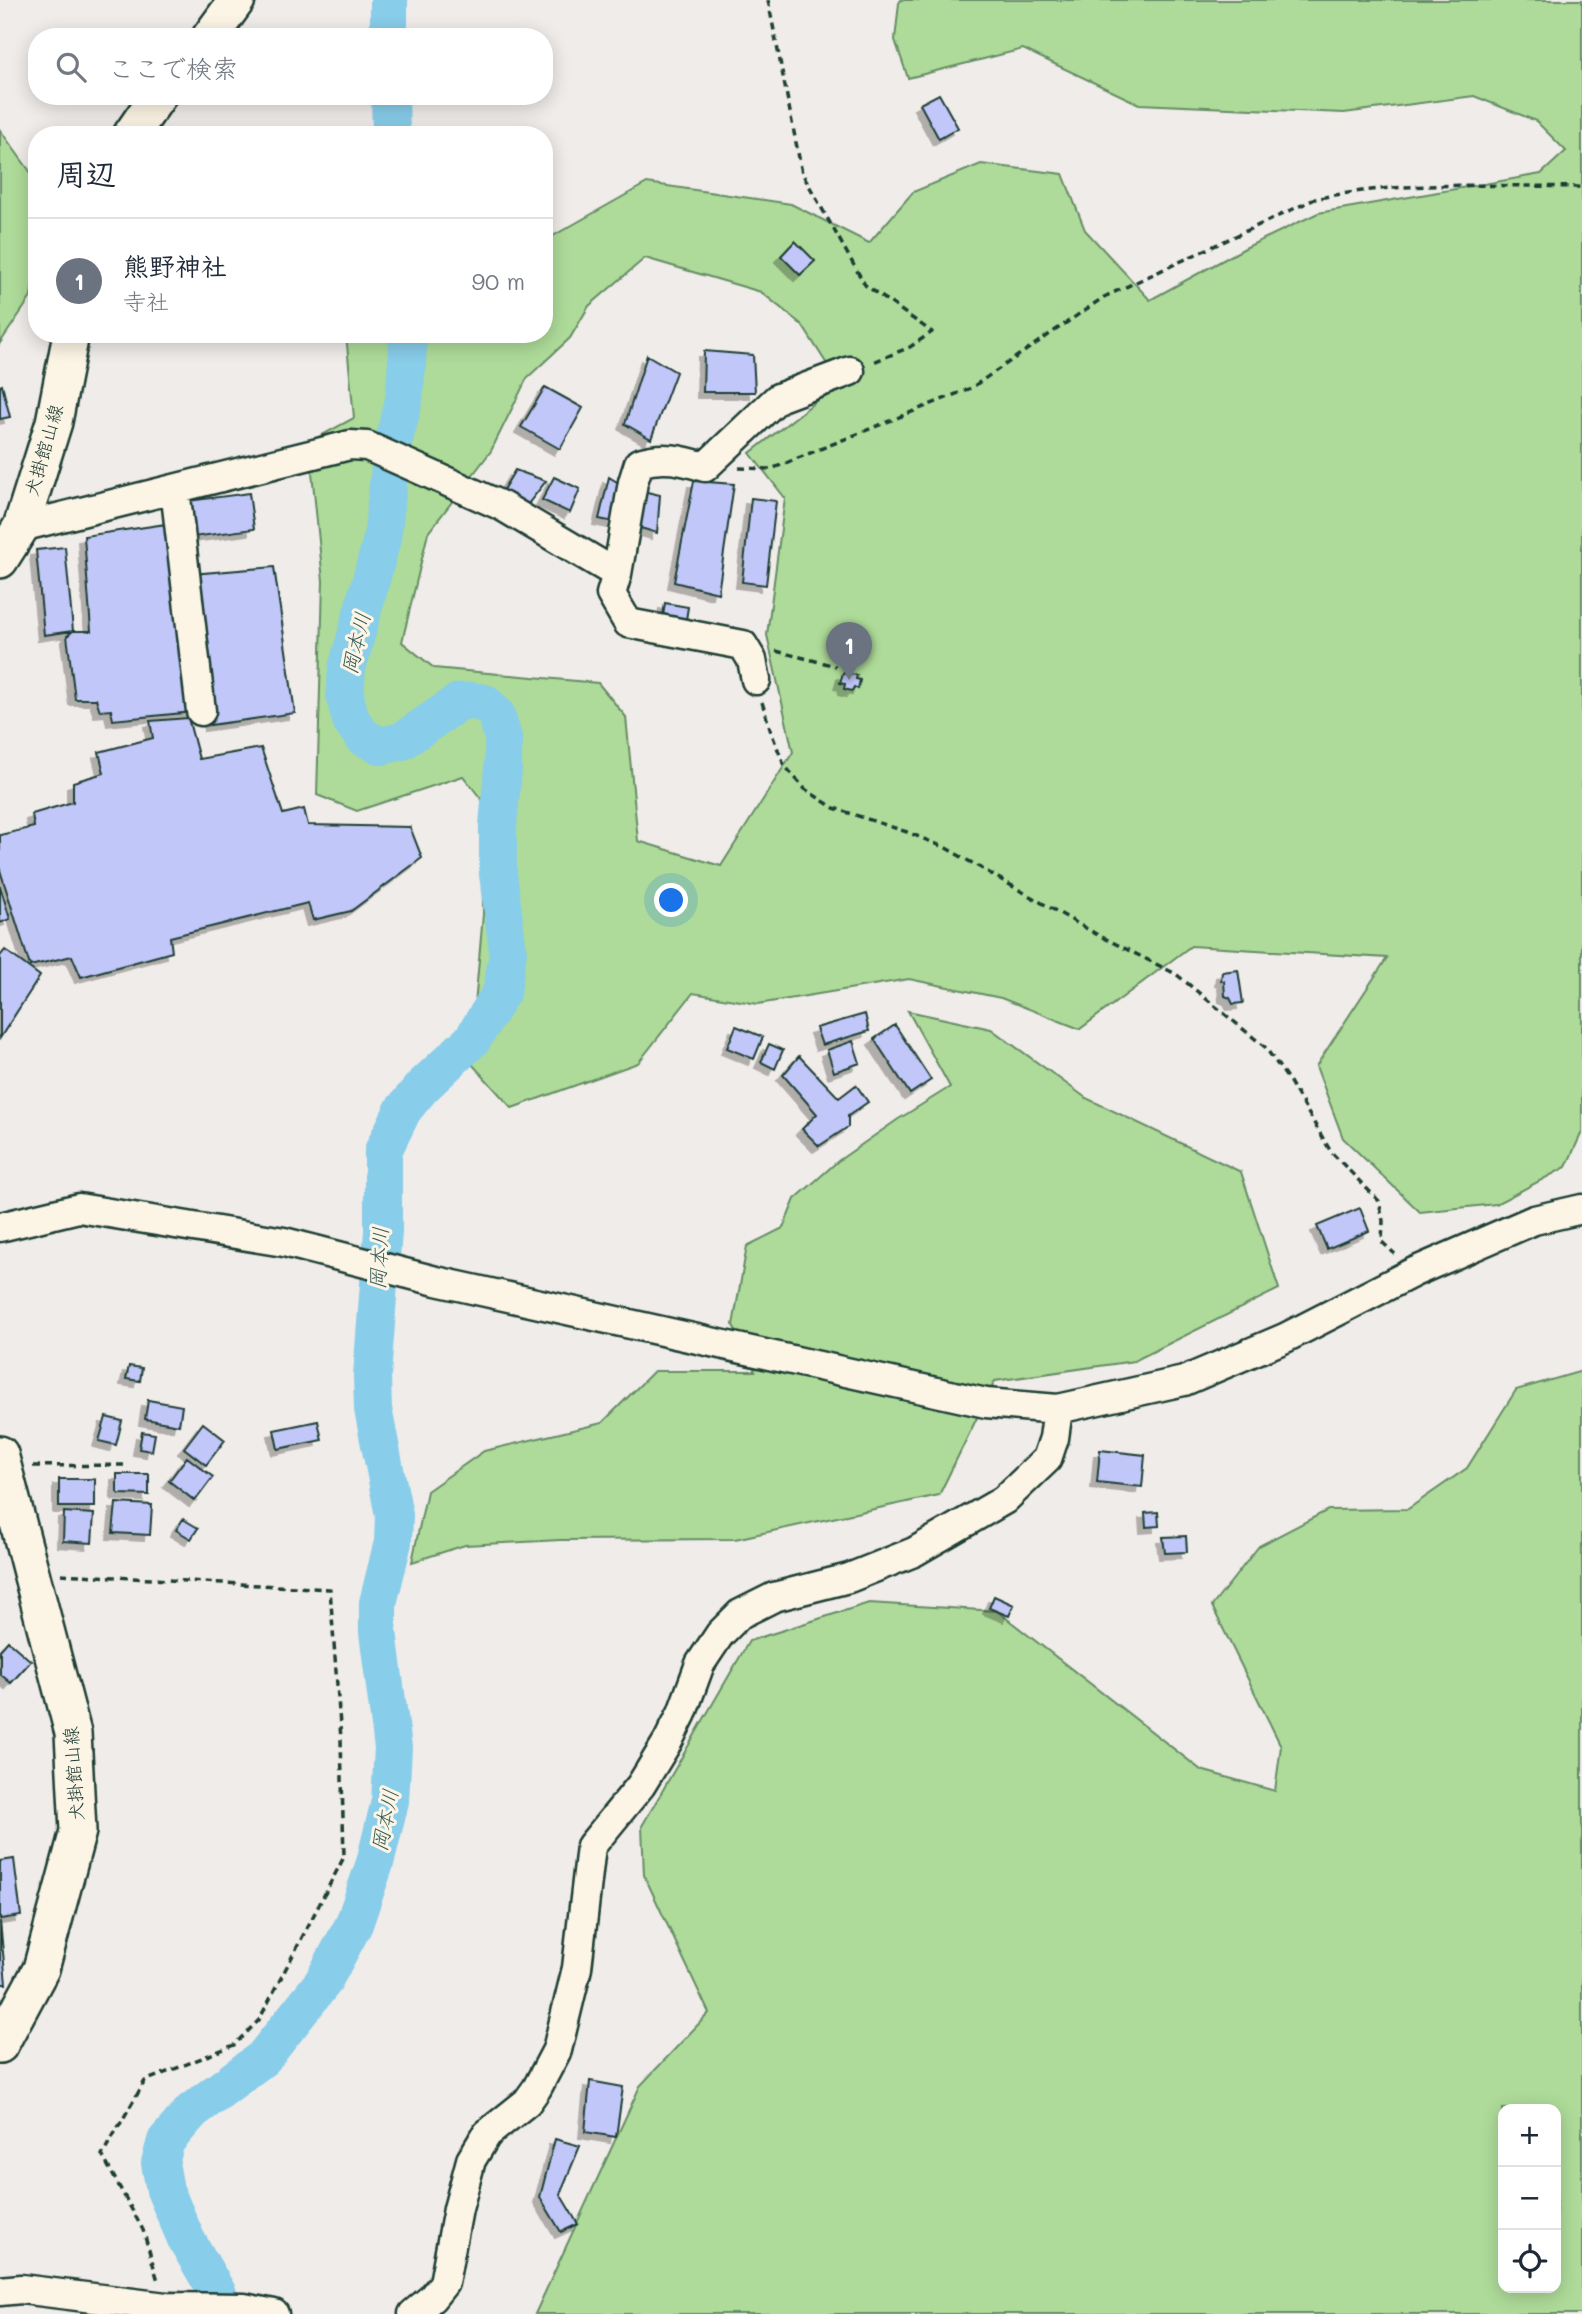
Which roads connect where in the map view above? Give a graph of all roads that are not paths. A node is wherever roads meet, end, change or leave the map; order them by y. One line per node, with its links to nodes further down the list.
1 (237, 0): 2 (main road)
2 (217, 28)
3 (152, 105): 4 (main road)
4 (137, 126)
5 (69, 343): 8 (main road, 犬掛館山線)
6 (850, 371): 10 (street)
7 (175, 488): 8 (street); 10 (street); 12 (street)
8 (21, 527): 9 (main road, 犬掛館山線)
9 (0, 560)
10 (617, 574): 11 (street)
11 (756, 680)
12 (201, 711)
13 (1582, 1209): 15 (street)
14 (0, 1227): 15 (street)
15 (1058, 1409): 20 (street)
16 (2, 1460): 17 (main road, 犬掛館山線)
17 (0, 2045)
18 (0, 2291): 19 (street)
19 (274, 2314)
20 (413, 2314)

